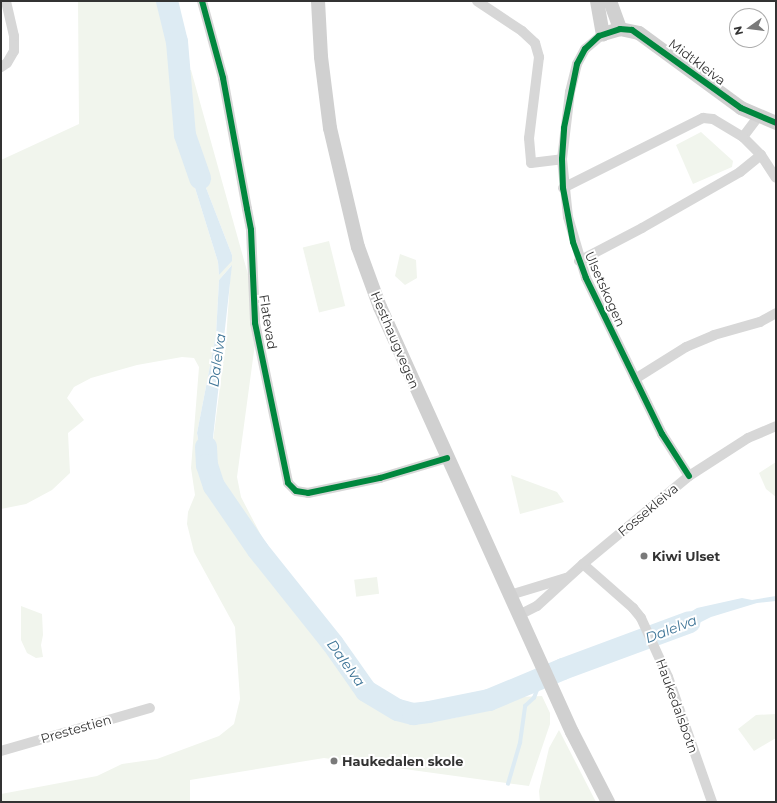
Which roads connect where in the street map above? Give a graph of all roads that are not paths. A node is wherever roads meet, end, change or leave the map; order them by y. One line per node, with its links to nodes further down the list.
1 (6, 1): 9 (street)
2 (202, 1): 21 (street, Flatevad)
3 (318, 1): 21 (main road, Hesthaugvegen)
4 (477, 1): 14 (street)
5 (597, 1): 8 (main road)
6 (610, 1): 7 (main road)
7 (620, 29): 8 (main road, Midtkleiva); 10 (main road, Midtkleiva)
8 (604, 34): 14 (street, Ulsetskogen)
9 (1, 67)
10 (758, 117): 11 (main road, Midtkleiva); 12 (street)
11 (776, 123)
12 (743, 137): 13 (street); 16 (street)
13 (761, 155): 15 (street); 17 (street, Ulsetskogen)
14 (562, 160): 16 (street, Ulsetskogen)
15 (776, 178)
16 (563, 188): 17 (street, Ulsetskogen)
17 (579, 261): 19 (street, Ulsetskogen)
18 (776, 314): 19 (street)
19 (635, 379): 22 (street, Ulsetskogen)
20 (776, 426): 22 (street, Fossekleiva)
21 (447, 458): 25 (main road, Hesthaugvegen)
22 (689, 476): 23 (street, Fossekleiva)
23 (583, 564): 24 (street, Fossekleiva); 30 (street, Haukedalsbotn)
24 (566, 578): 25 (street, Fossekleiva); 26 (street, Fossekleiva)
25 (510, 595): 26 (main road, Hesthaugvegen)
26 (519, 615): 29 (main road, Hesthaugvegen)
27 (150, 708): 28 (street, Prestestien)
28 (1, 751)
29 (608, 802)
30 (712, 802)

